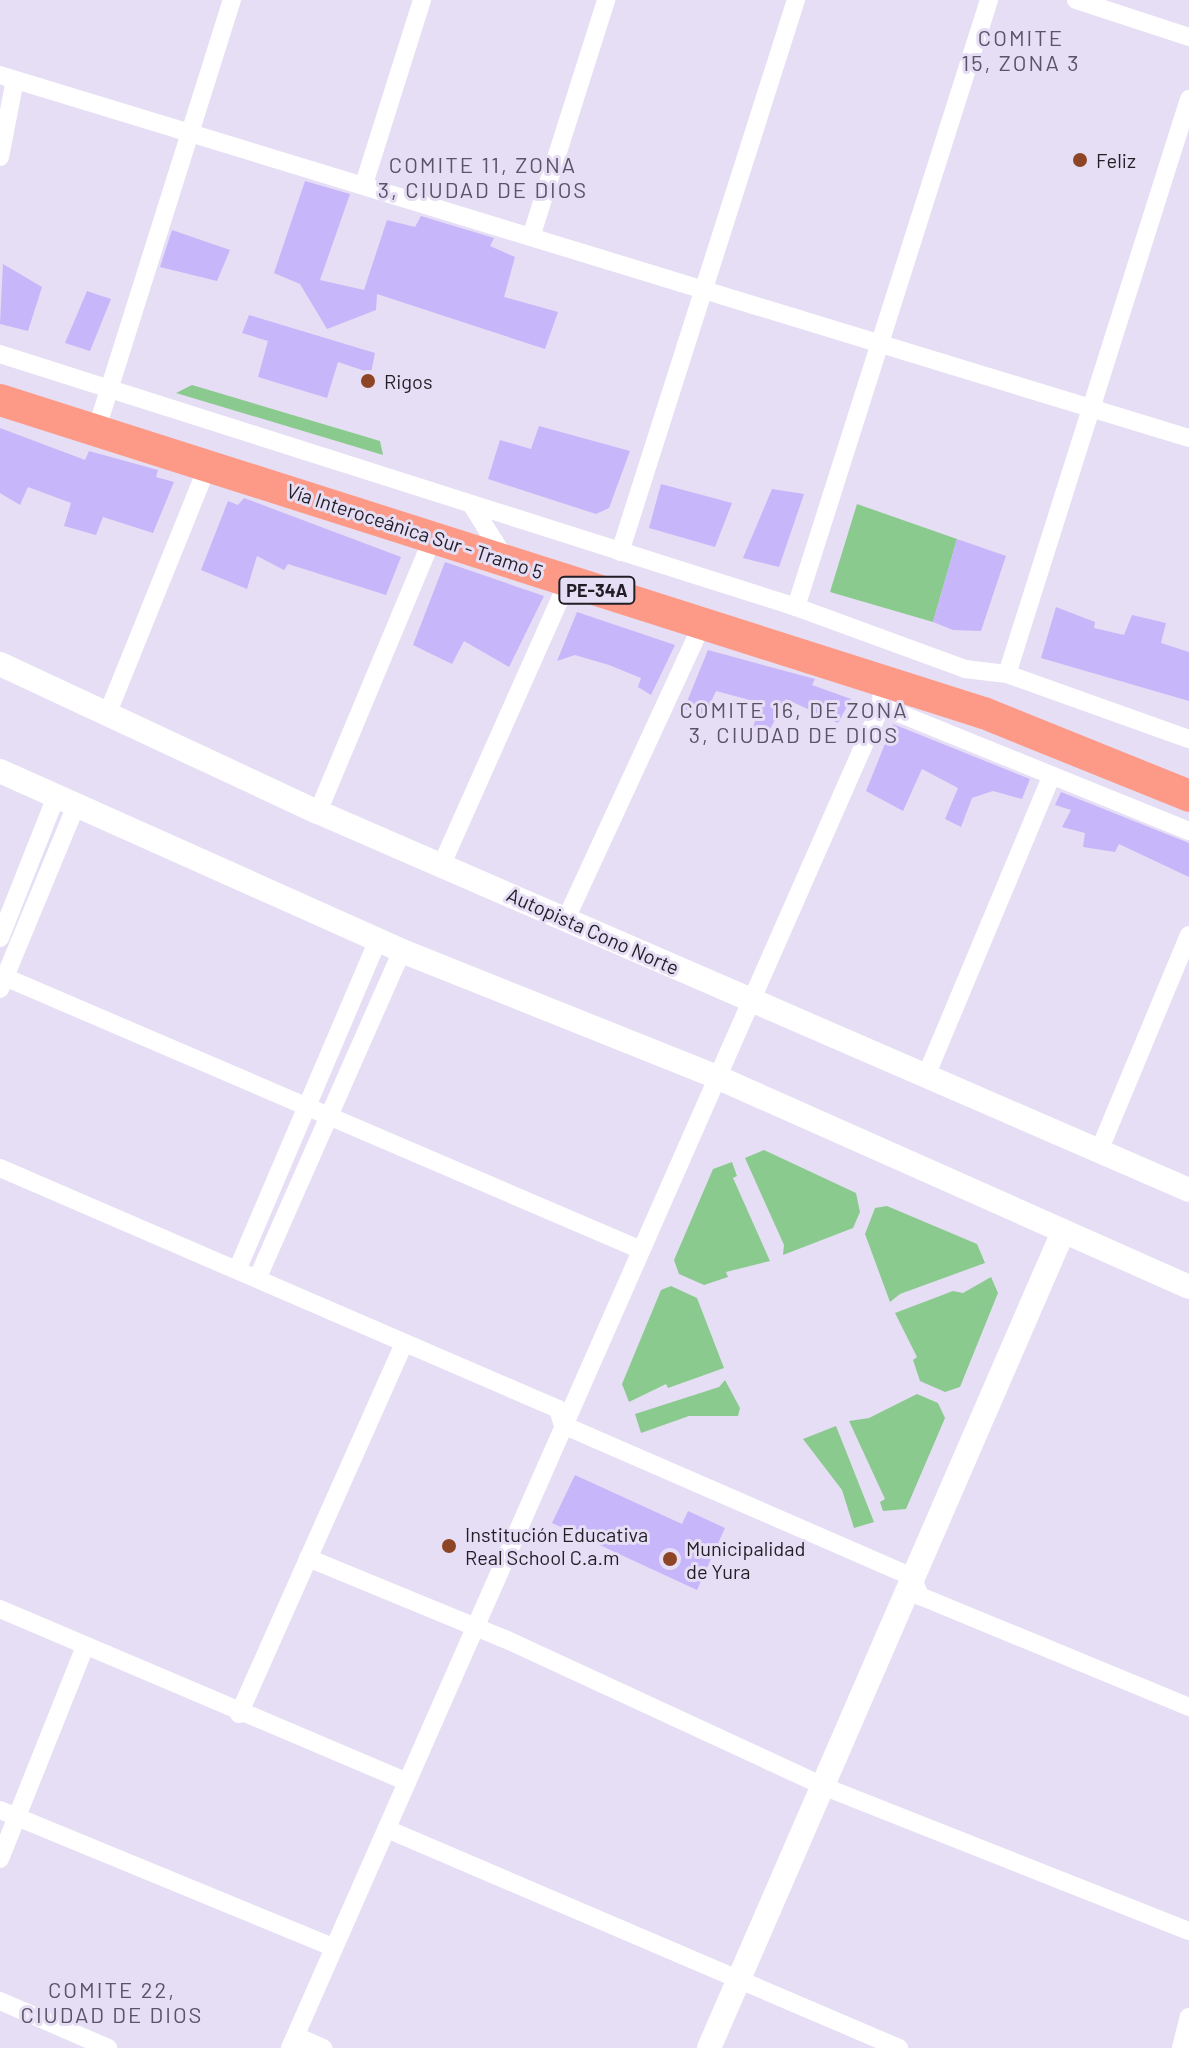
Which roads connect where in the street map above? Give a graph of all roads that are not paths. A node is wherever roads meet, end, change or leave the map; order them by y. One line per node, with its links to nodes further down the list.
1 (232, 0): 10 (street)
2 (422, 0): 12 (street)
3 (606, 0): 13 (street)
4 (796, 0): 14 (street)
5 (989, 0): 15 (street)
6 (1076, 0): 7 (street)
7 (1189, 37)
8 (7, 77): 10 (street); 11 (street)
9 (1189, 99): 19 (street)
10 (190, 131): 12 (street); 17 (street)
11 (0, 157)
12 (364, 184): 13 (street)
13 (531, 237): 14 (street)
14 (705, 293): 15 (street); 25 (street)
15 (881, 343): 19 (street); 28 (street)
16 (0, 354): 17 (street)
17 (109, 389): 20 (street); 23 (street)
18 (0, 400): 20 (highway, Vía Interoceánica Sur - Tramo 5 / PE-34A)
19 (1094, 409): 21 (street); 31 (street)
20 (96, 431): 22 (highway, Vía Interoceánica Sur - Tramo 5 / PE-34A)
21 (1189, 438)
22 (208, 465): 24 (highway, Vía Interoceánica Sur - Tramo 5 / PE-34A); 33 (street)
23 (473, 507): 25 (street); 26 (street)
24 (433, 537): 26 (highway, Vía Interoceánica Sur - Tramo 5 / PE-34A); 39 (street)
25 (620, 552): 28 (street)
26 (506, 560): 27 (highway, Vía Interoceánica Sur - Tramo 5 / PE-34A)
27 (568, 581): 29 (highway, Vía Interoceánica Sur - Tramo 5 / PE-34A); 41 (street)
28 (796, 607): 31 (street)
29 (702, 624): 32 (highway, Vía Interoceánica Sur - Tramo 5 / PE-34A); 42 (street)
30 (0, 664): 33 (main road, Autopista Cono Norte)
31 (1007, 674): 34 (street)
32 (882, 693): 36 (street); 37 (highway, Vía Interoceánica Sur - Tramo 5 / PE-34A); 48 (street)
33 (109, 710): 39 (main road, Autopista Cono Norte)
34 (1189, 739)
35 (0, 771): 38 (main road)
36 (1051, 777): 40 (street); 49 (street)
37 (1189, 796)
38 (67, 799): 44 (street); 45 (main road); 47 (street)
39 (318, 812): 41 (main road, Autopista Cono Norte)
40 (1189, 831)
41 (442, 864): 42 (main road, Autopista Cono Norte)
42 (566, 919): 48 (main road, Autopista Cono Norte)
43 (1189, 935): 53 (street)
44 (0, 938)
45 (378, 939): 46 (main road); 51 (street)
46 (402, 951): 50 (main road); 52 (street)
47 (2, 981): 51 (street)
48 (748, 999): 49 (main road, Autopista Cono Norte); 50 (street)
49 (926, 1076): 53 (main road, Autopista Cono Norte)
50 (719, 1078): 56 (main road); 57 (street)
51 (309, 1110): 52 (street); 58 (street)
52 (328, 1119): 57 (street); 59 (street)
53 (1099, 1151): 55 (main road, Autopista Cono Norte)
54 (0, 1168): 58 (street)
55 (1189, 1190)
56 (1063, 1232): 60 (main road); 64 (main road)
57 (641, 1250): 62 (street)
58 (238, 1268): 59 (street)
59 (258, 1277): 61 (street)
60 (1189, 1287)
61 (404, 1343): 62 (street); 63 (street)
62 (563, 1425): 64 (street); 66 (street)
63 (308, 1558): 66 (street); 69 (street)
64 (912, 1577): 68 (street); 71 (main road)
65 (0, 1609): 67 (street)
66 (474, 1627): 70 (street); 71 (street)
67 (85, 1646): 69 (street); 72 (street)
68 (1189, 1707)
69 (239, 1714): 70 (street)
70 (407, 1782): 73 (street)
71 (825, 1787): 75 (street); 77 (main road)
72 (8, 1814): 74 (street); 76 (street)
73 (387, 1829): 76 (street); 77 (street)
74 (0, 1859)
75 (1189, 1931)
76 (333, 1947): 80 (street)
77 (739, 1982): 83 (main road); 84 (street)
78 (0, 2001): 81 (street)
79 (1189, 2017): 85 (street)
80 (293, 2042): 82 (street)
81 (108, 2048)
82 (323, 2048)
83 (709, 2048)
84 (899, 2048)
85 (1181, 2048)

